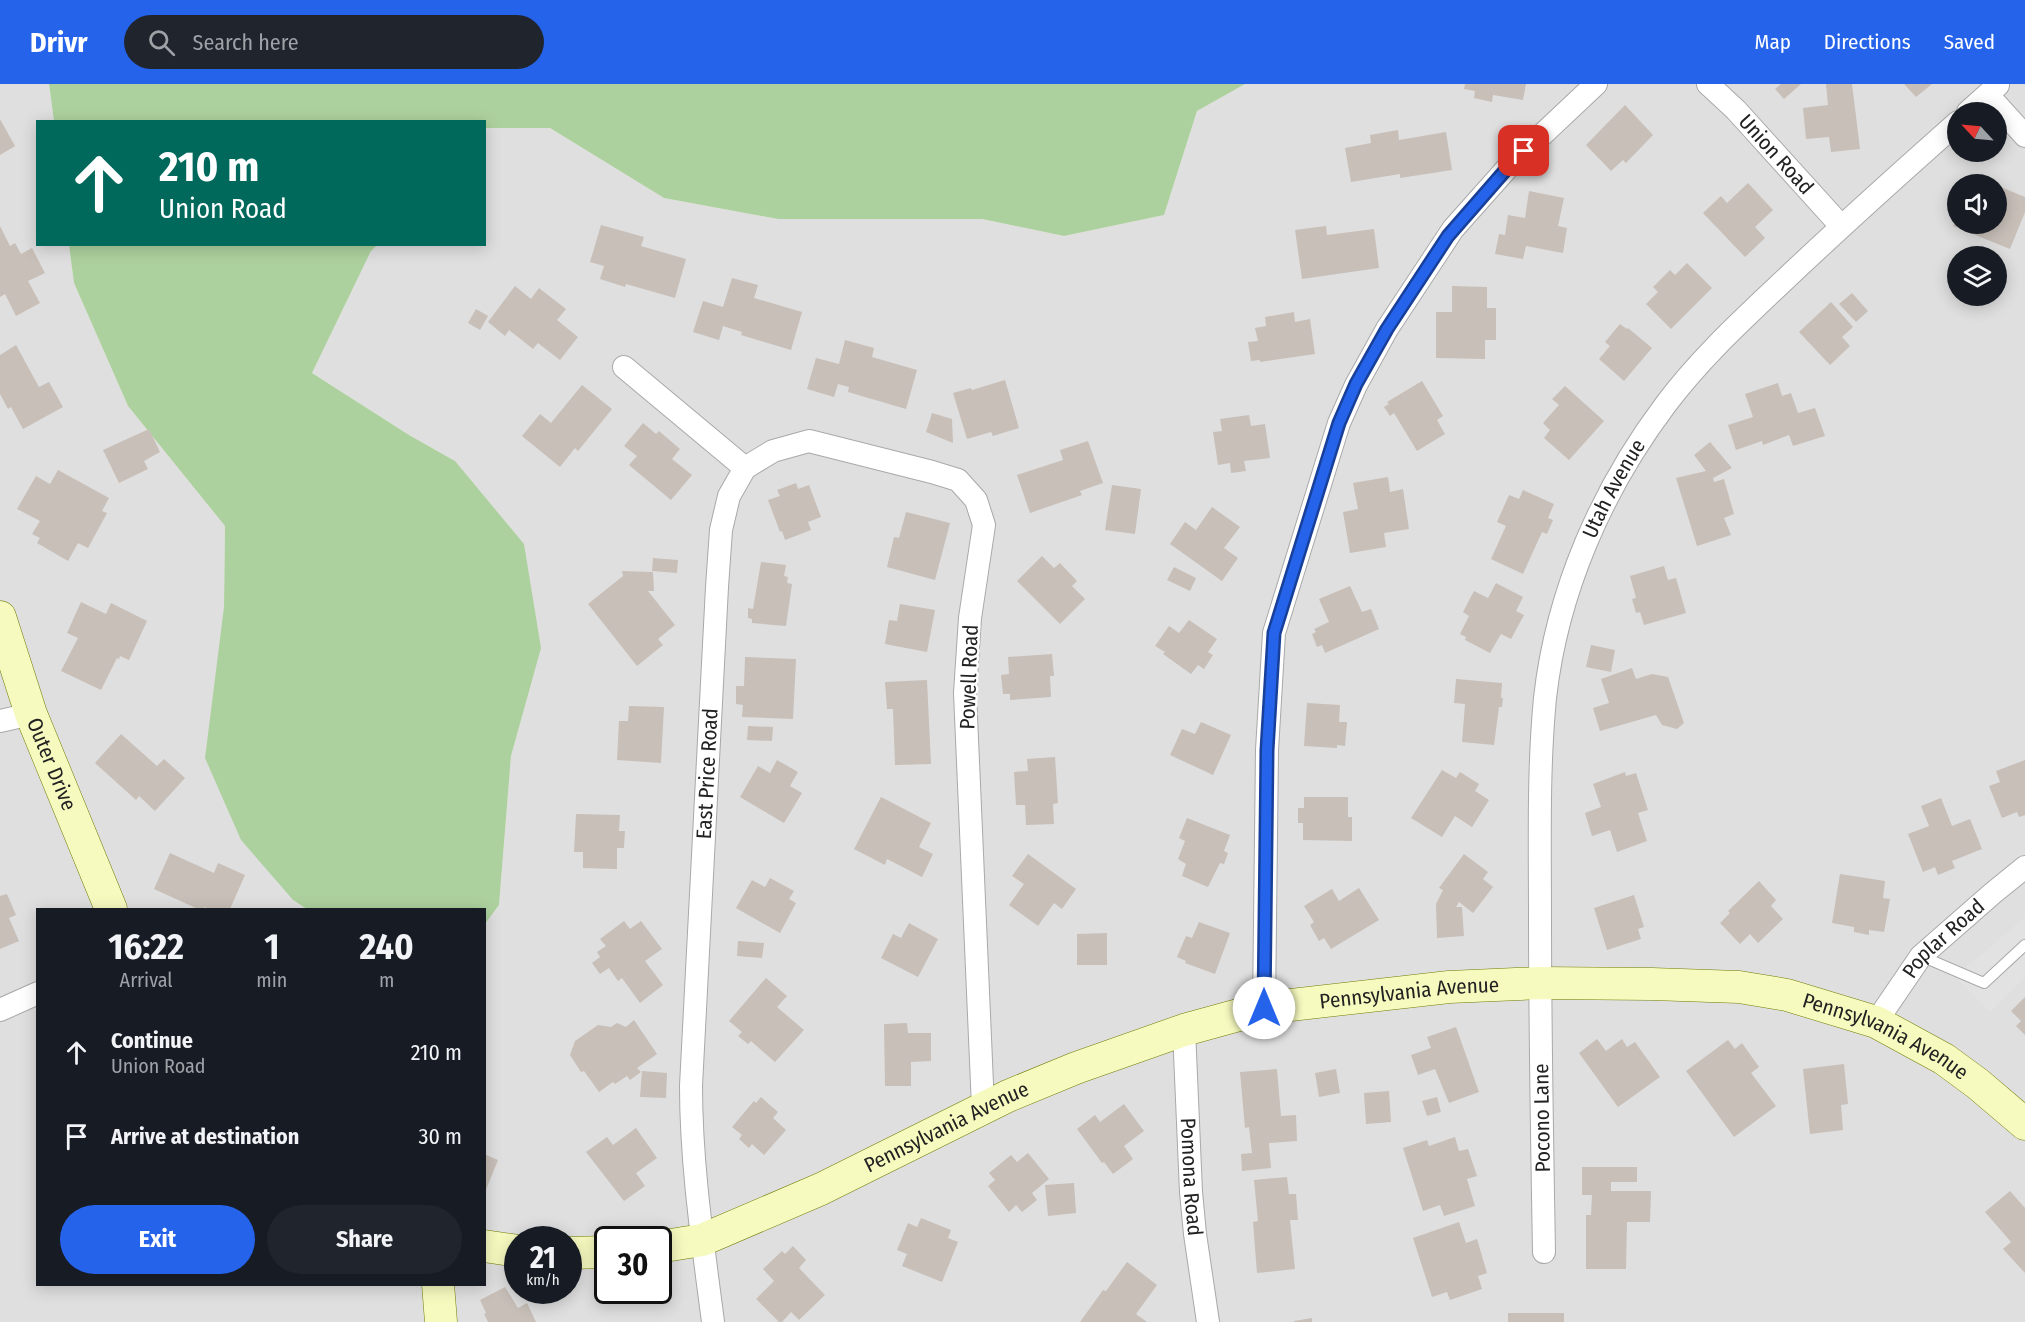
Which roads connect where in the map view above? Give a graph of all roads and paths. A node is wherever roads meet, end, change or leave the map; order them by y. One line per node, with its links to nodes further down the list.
1 (1596, 84): 19 (street)
2 (1708, 84): 7 (street, Union Road)
3 (1993, 89): 4 (street); 6 (street)
4 (1979, 102)
5 (1947, 132): 7 (street, Utah Avenue)
6 (2025, 136)
7 (1841, 226): 17 (street, Utah Avenue)
8 (624, 367): 9 (street)
9 (745, 468): 23 (street, Powell Road); 25 (street, East Price Road)
10 (0, 617): 11 (street, Outer Drive)
11 (31, 714): 12 (street); 14 (street, Outer Drive)
12 (0, 721)
13 (2025, 867): 16 (street, Poplar Road)
14 (111, 908)
15 (2025, 945): 16 (lane)
16 (1921, 956): 21 (street, Poplar Road)
17 (1540, 983): 19 (street, Pennsylvania Avenue); 21 (street, Pennsylvania Avenue); 29 (street, Pocono Lane)
18 (36, 994): 20 (street)
19 (1264, 1008): 22 (street, Pennsylvania Avenue)
20 (0, 1010)
21 (1876, 1022): 24 (street, Pennsylvania Avenue)
22 (1185, 1030): 23 (street, Pennsylvania Avenue); 33 (street, Pomona Road)
23 (983, 1107): 25 (street, Pennsylvania Avenue)
24 (2025, 1124)
25 (702, 1240): 26 (street, Pennsylvania Avenue); 32 (street, East Price Road)
26 (672, 1244)
27 (486, 1246): 28 (street)
28 (504, 1249)
29 (1544, 1252)
30 (438, 1286): 31 (street)
31 (441, 1322)
32 (713, 1322)
33 (1208, 1322)

